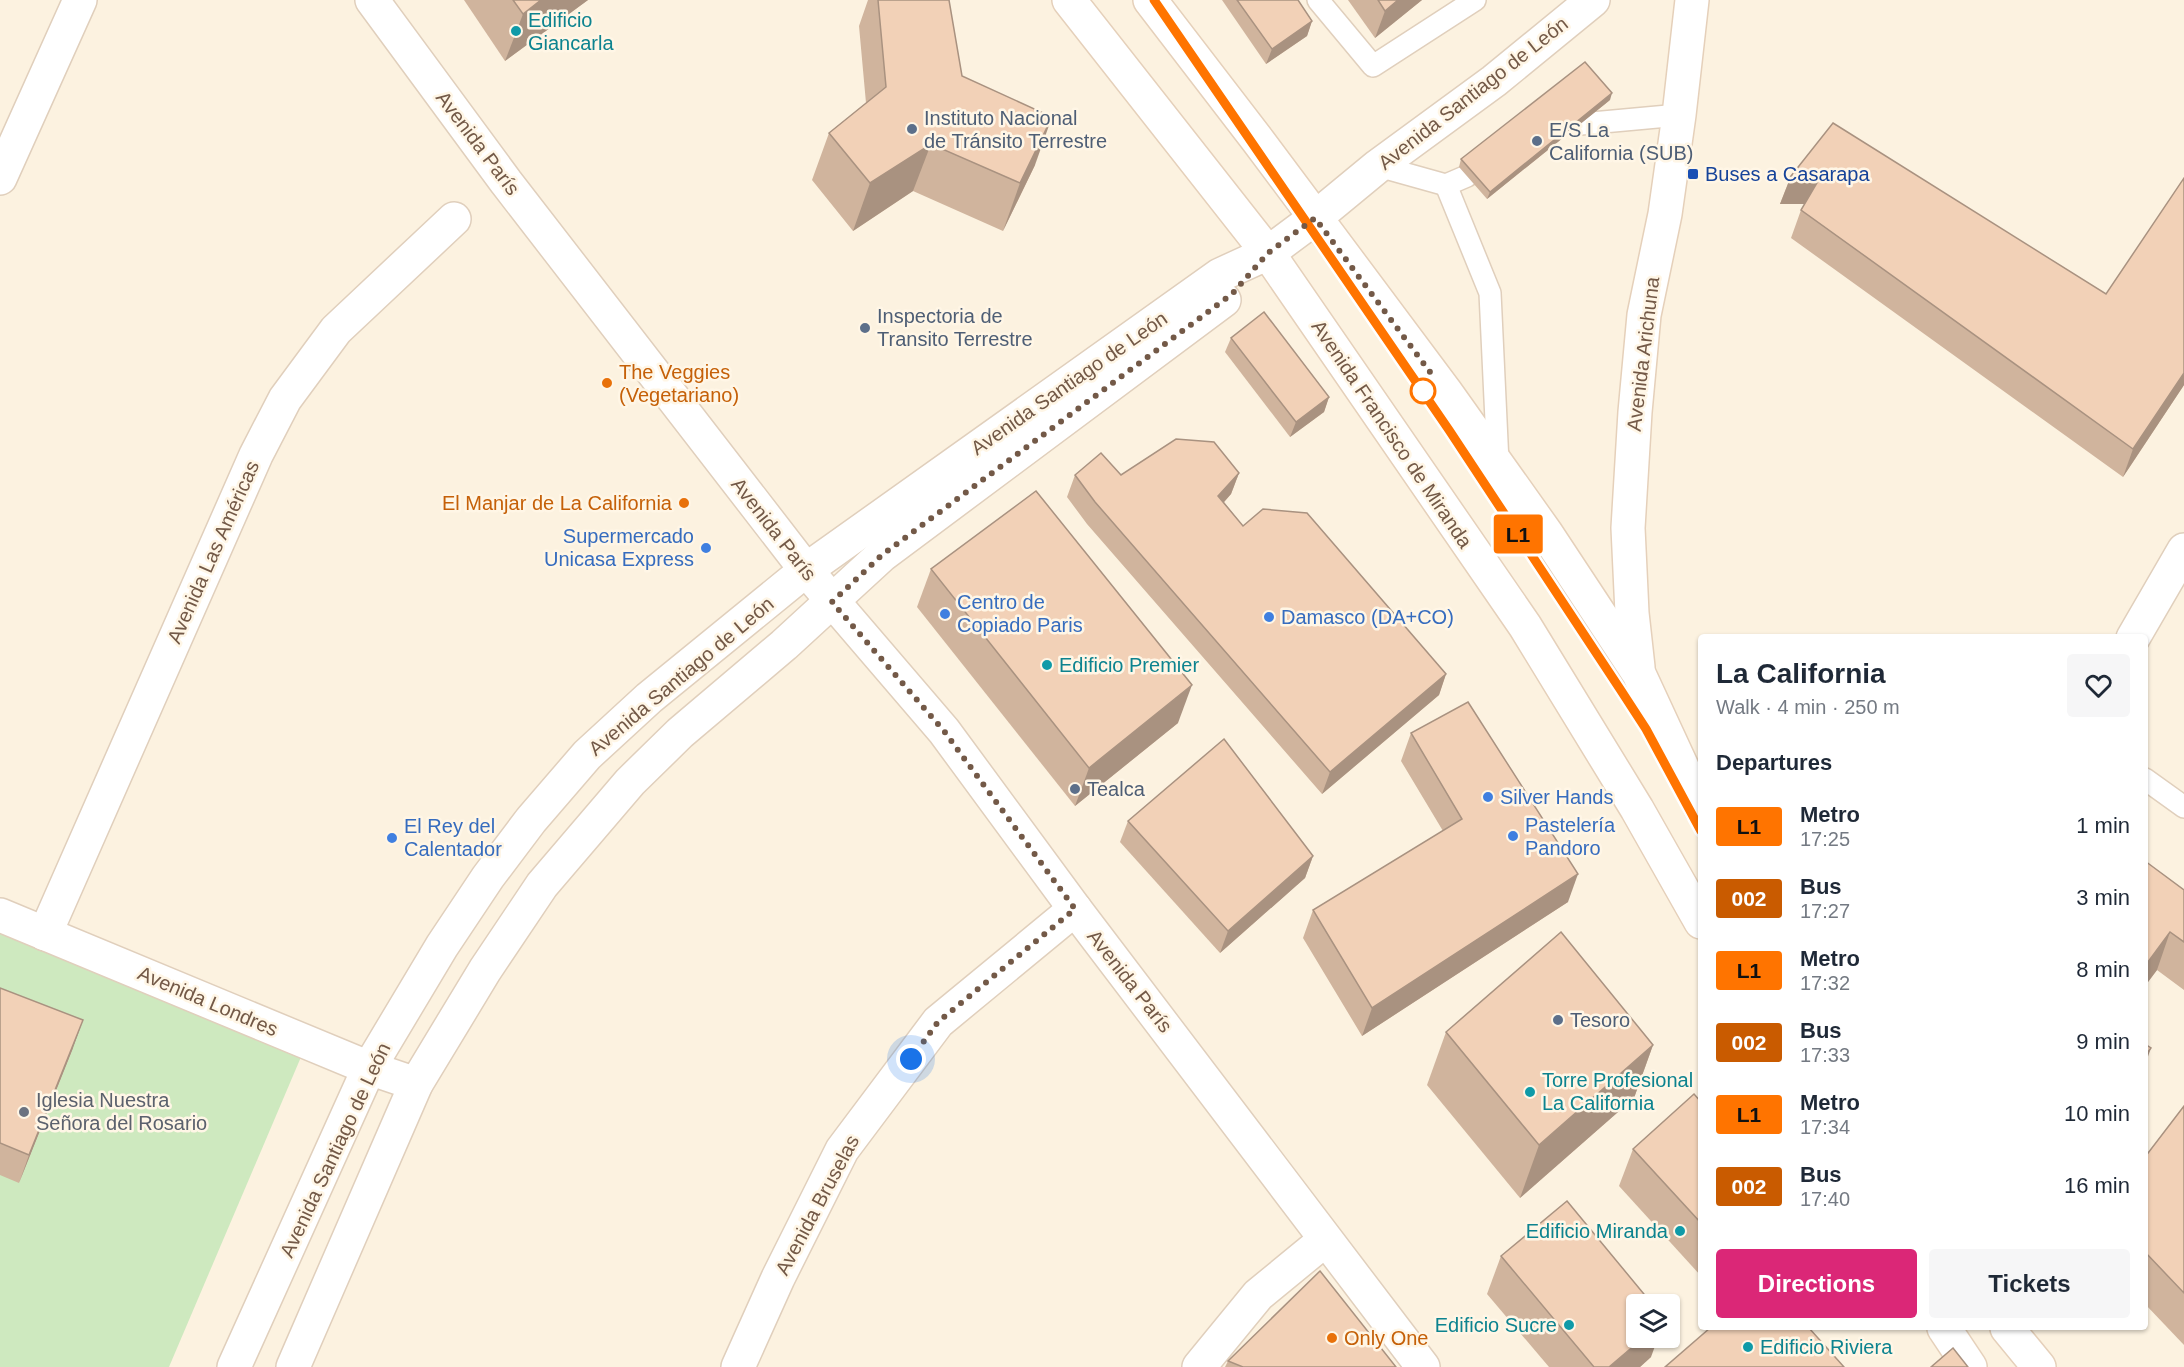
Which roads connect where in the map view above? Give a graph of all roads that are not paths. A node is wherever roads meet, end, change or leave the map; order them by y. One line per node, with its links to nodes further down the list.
1 (80, 0): 13 (street)
2 (372, 0): 20 (street, Avenida París)
3 (1069, 0): 17 (street, Avenida Francisco de Miranda)
4 (1150, 0): 15 (street)
5 (1318, 0): 6 (lane)
6 (1475, 0)
7 (1593, 0): 11 (street, Avenida Santiago de León)
8 (1692, 0): 9 (street, Avenida Arichuna)
9 (1679, 115): 10 (lane); 23 (street, Avenida Arichuna)
10 (1581, 124)
11 (1378, 166): 14 (lane); 15 (street, Avenida Santiago de León)
12 (1467, 176): 14 (lane)
13 (0, 178)
14 (1446, 185): 18 (lane)
15 (1315, 218): 17 (street, Avenida Santiago de León); 18 (street)
16 (453, 219): 30 (street, Avenida Las Américas)
17 (1268, 253): 20 (street, Avenida Santiago de León); 21 (street, Avenida Santiago de León); 29 (street, Avenida Francisco de Miranda)
18 (1498, 465): 23 (street)
19 (2184, 550): 22 (street)
20 (806, 570): 21 (street, Avenida París); 31 (street, Avenida Santiago de León)
21 (832, 602): 27 (street, Avenida París); 32 (street, Avenida Santiago de León)
22 (2135, 634)
23 (1639, 675): 25 (street)
24 (2148, 781): 26 (lane)
25 (1698, 802)
26 (2184, 807)
27 (1075, 909): 33 (street, Avenida París); 38 (street, Avenida Bruselas)
28 (0, 915): 30 (street, Avenida Londres)
29 (1698, 917)
30 (45, 934): 31 (street, Avenida Londres)
31 (369, 1068): 32 (street, Avenida Londres); 36 (street, Avenida Santiago de León)
32 (416, 1084): 37 (street, Avenida Santiago de León)
33 (1325, 1240): 39 (street); 40 (street, Avenida París)
34 (1945, 1330): 41 (street)
35 (2009, 1330): 42 (street)
36 (234, 1367)
37 (293, 1367)
38 (738, 1367)
39 (1199, 1367)
40 (1423, 1367)
41 (1970, 1367)
42 (2039, 1367)

